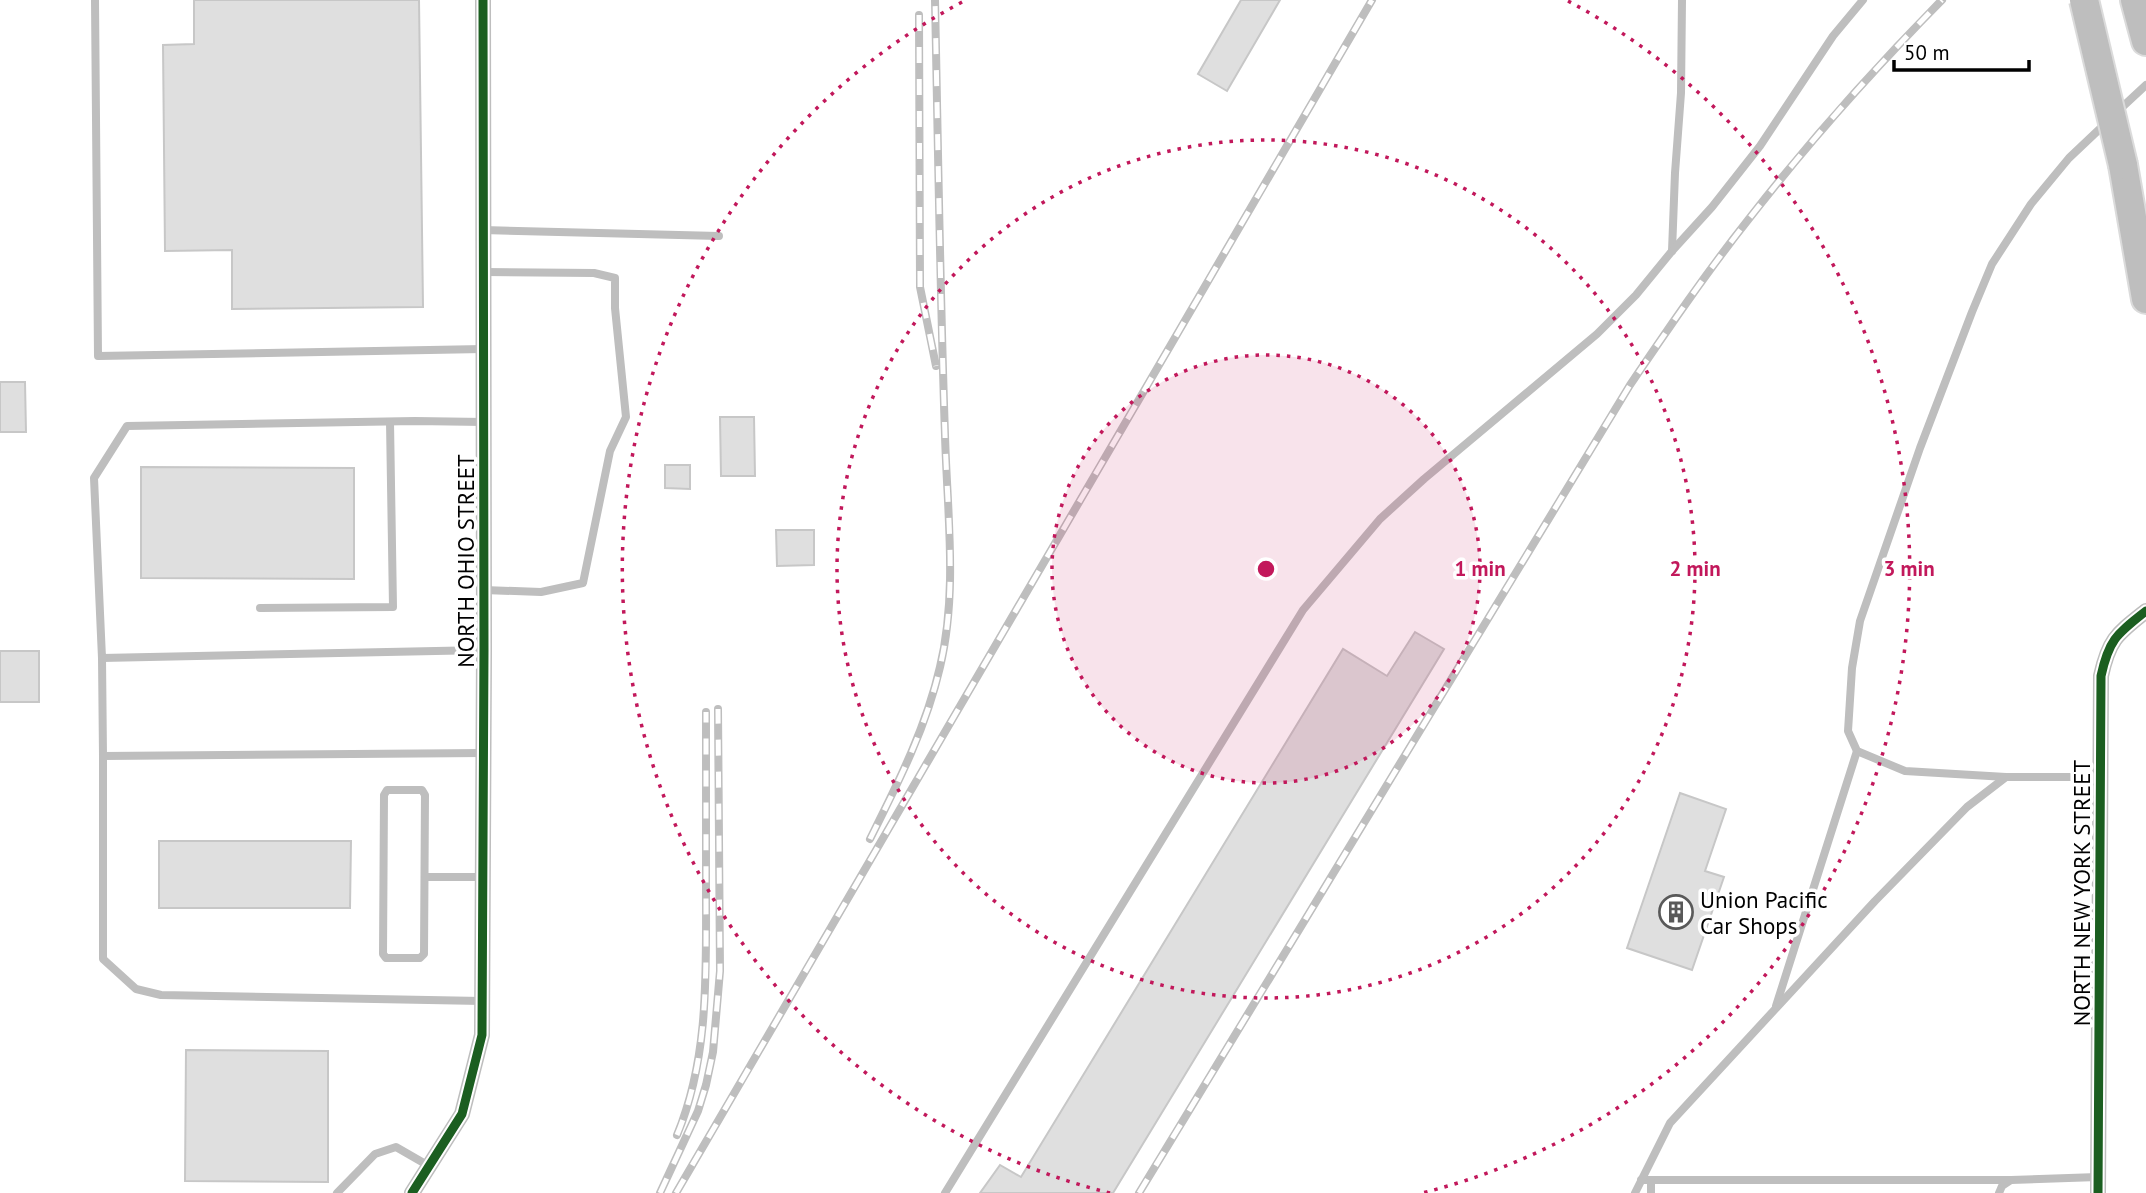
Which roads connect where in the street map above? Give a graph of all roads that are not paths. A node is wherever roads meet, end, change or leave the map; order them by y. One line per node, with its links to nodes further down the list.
1 (95, 0): 14 (lane)
2 (483, 0): 9 (street, NORTH OHIO STREET)
3 (1682, 0): 11 (lane)
4 (1863, 0): 11 (lane)
5 (2084, 0): 13 (highway, bridge)
6 (2135, 0): 7 (highway)
7 (2146, 41)
8 (2146, 85): 22 (lane)
9 (483, 230): 10 (lane); 12 (street, NORTH OHIO STREET)
10 (719, 236)
11 (1672, 251): 38 (lane)
12 (483, 272): 14 (street, NORTH OHIO STREET); 17 (lane)
13 (2146, 299)
14 (483, 349): 16 (street, NORTH OHIO STREET)
15 (390, 422): 16 (lane); 18 (lane); 21 (lane)
16 (484, 422): 17 (street, NORTH OHIO STREET)
17 (484, 590): 20 (street, NORTH OHIO STREET)
18 (260, 608)
19 (2146, 611): 26 (street, NORTH NEW YORK STREET)
20 (484, 650): 21 (lane); 23 (street, NORTH OHIO STREET)
21 (102, 658): 24 (lane)
22 (1857, 751): 25 (lane); 30 (lane)
23 (484, 753): 24 (lane); 28 (street, NORTH OHIO STREET)
24 (103, 756): 29 (lane)
25 (2006, 777): 26 (lane); 30 (lane)
26 (2101, 777): 35 (street, NORTH NEW YORK STREET)
27 (425, 877): 27 (lane); 28 (lane)
28 (483, 877): 29 (street, NORTH OHIO STREET)
29 (482, 1001): 31 (street, NORTH OHIO STREET)
30 (1775, 1009): 32 (lane)
31 (429, 1166): 36 (lane); 37 (street, NORTH OHIO STREET)
32 (1641, 1180): 33 (lane); 39 (lane)
33 (1651, 1180): 34 (lane); 40 (lane)
34 (2011, 1180): 35 (lane); 41 (lane)
35 (2098, 1185)
36 (337, 1193)
37 (412, 1193)
38 (945, 1193)
39 (1634, 1193)
40 (1651, 1193)
41 (1999, 1193)

